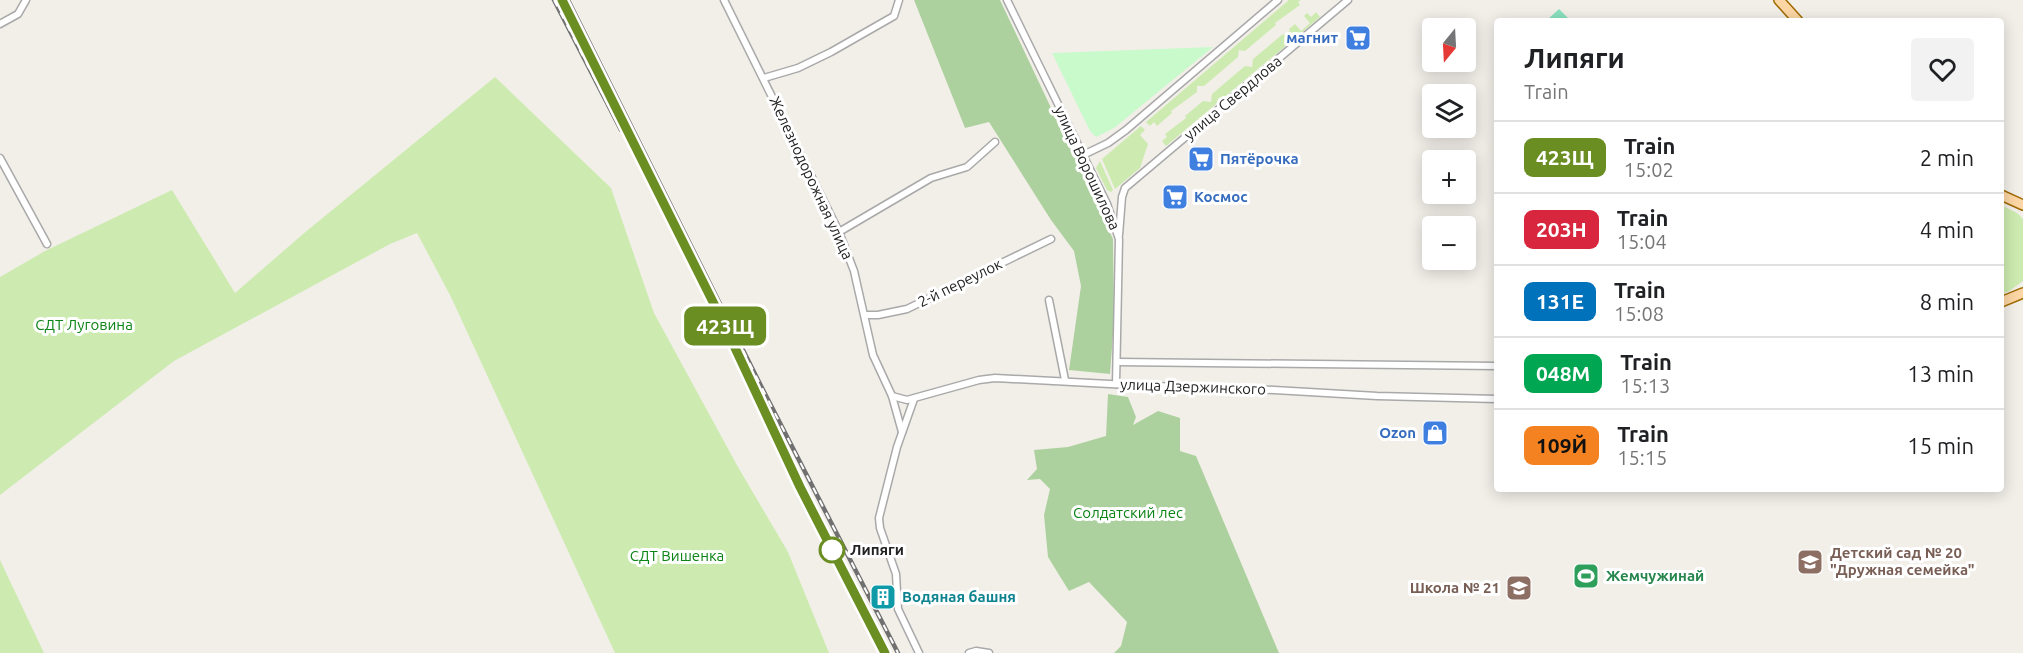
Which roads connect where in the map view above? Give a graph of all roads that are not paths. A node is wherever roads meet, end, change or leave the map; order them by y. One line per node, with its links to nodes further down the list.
1 (26, 0): 9 (street)
2 (724, 0): 10 (street, Железнодорожная улица)
3 (899, 0): 10 (street)
4 (1007, 0): 12 (street, улица Ворошилова)
5 (1278, 0): 12 (street)
6 (1348, 0): 18 (street, улица Свердлова)
7 (1779, 0): 8 (main road)
8 (1795, 18)
9 (0, 24)
10 (764, 78): 16 (street, Железнодорожная улица)
11 (995, 142): 16 (street)
12 (1083, 155): 18 (street, улица Ворошилова)
13 (0, 158): 19 (street)
14 (2004, 196): 15 (main road)
15 (2023, 205)
16 (839, 232): 25 (street, Железнодорожная улица)
17 (1051, 239): 25 (street, 2-й переулок)
18 (1119, 239): 26 (street, улица Ворошилова)
19 (47, 244)
20 (2023, 293): 22 (main road)
21 (1049, 300): 28 (street)
22 (2004, 301)
23 (2004, 302): 24 (main road)
24 (2023, 304)
25 (865, 315): 30 (street, Железнодорожная улица)
26 (1117, 362): 27 (street, улица Дзержинского); 29 (street, улица Ворошилова)
27 (1494, 366)
28 (1065, 380): 29 (street, улица Дзержинского); 31 (street, улица Дзержинского)
29 (1116, 384): 32 (street, улица Дзержинского)
30 (892, 396): 31 (street, улица Дзержинского); 33 (street, Железнодорожная улица)
31 (914, 399): 33 (street)
32 (1494, 399)
33 (902, 432): 34 (street)
34 (919, 653)
35 (969, 653): 36 (street)
36 (989, 653)

